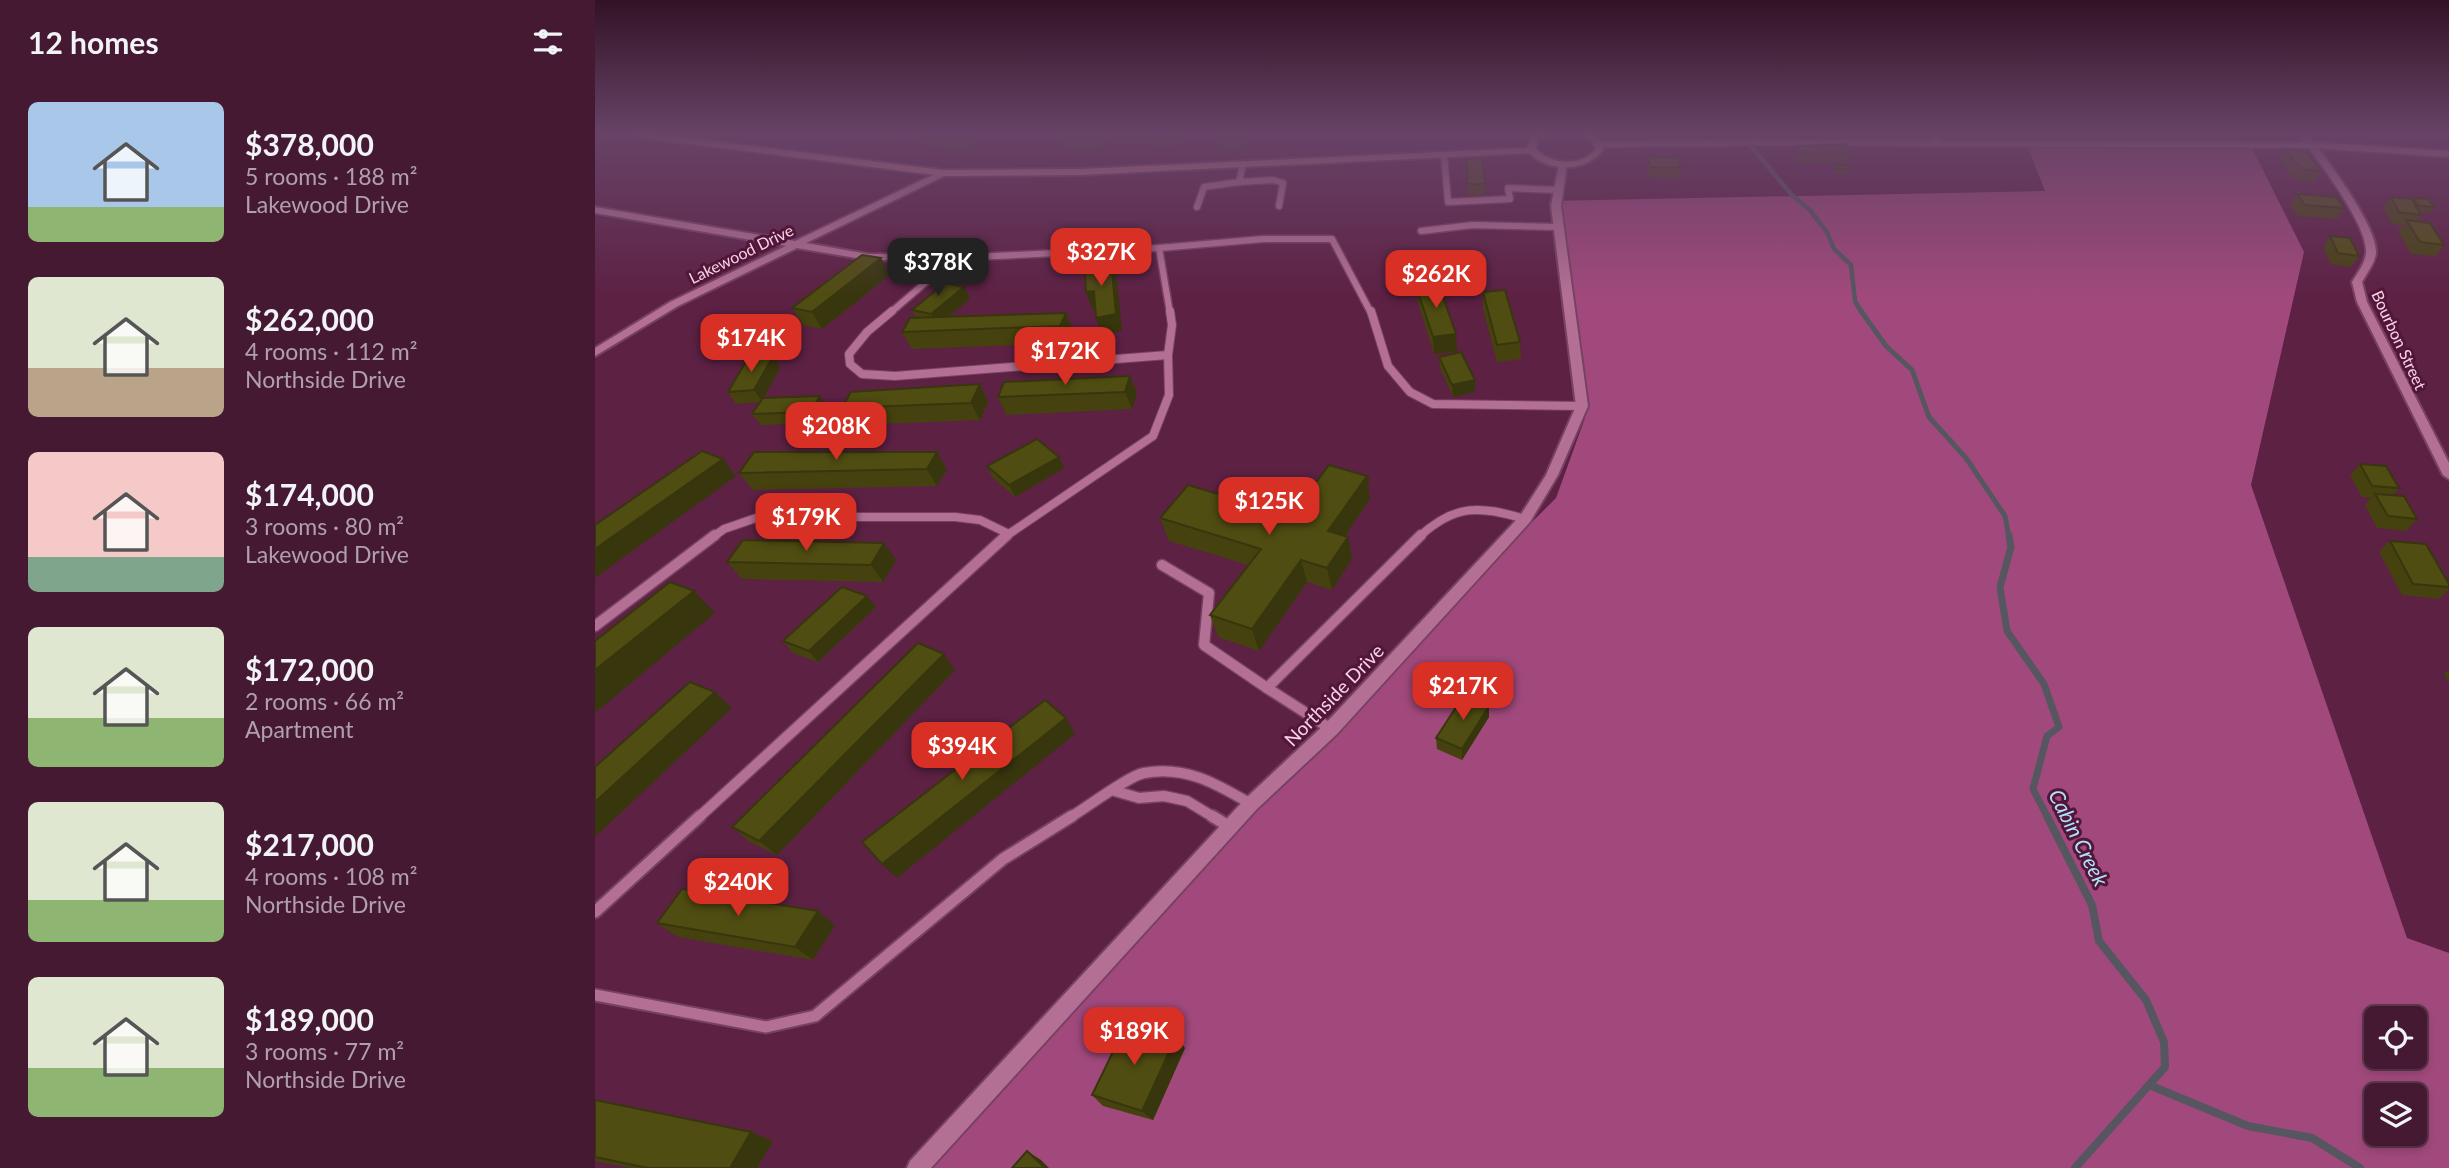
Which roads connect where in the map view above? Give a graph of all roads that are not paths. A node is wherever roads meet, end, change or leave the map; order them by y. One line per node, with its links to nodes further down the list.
1 (915, 187): 13 (street, Lakewood Drive)
2 (1207, 187): 9 (lane)
3 (1282, 187): 8 (lane)
4 (1447, 187): 7 (lane)
5 (1559, 187): 7 (street)
6 (2339, 187): 19 (street, Bourbon Street)
7 (1558, 190): 11 (street)
8 (1279, 206)
9 (1197, 207)
10 (595, 210): 13 (street)
11 (1558, 227): 12 (lane); 18 (street)
12 (1422, 231)
13 (795, 245): 15 (street); 16 (street, Lakewood Drive)
14 (1159, 248): 15 (lane); 17 (lane); 18 (lane)
15 (954, 258): 17 (lane)
16 (595, 353)
17 (1168, 355): 21 (lane)
18 (1582, 406): 20 (street, Northside Drive)
19 (2449, 475)
20 (1525, 519): 24 (lane); 25 (street, Northside Drive)
21 (1009, 534): 23 (lane); 29 (lane)
22 (1161, 565): 24 (lane)
23 (595, 626)
24 (1267, 688): 25 (lane)
25 (1331, 729): 27 (street, Northside Drive)
26 (1115, 790): 27 (lane); 28 (lane); 30 (lane)
27 (1251, 804): 28 (street, Northside Drive)
28 (1230, 827): 31 (street, Northside Drive)
29 (595, 912)
30 (595, 995)
31 (917, 1168)

